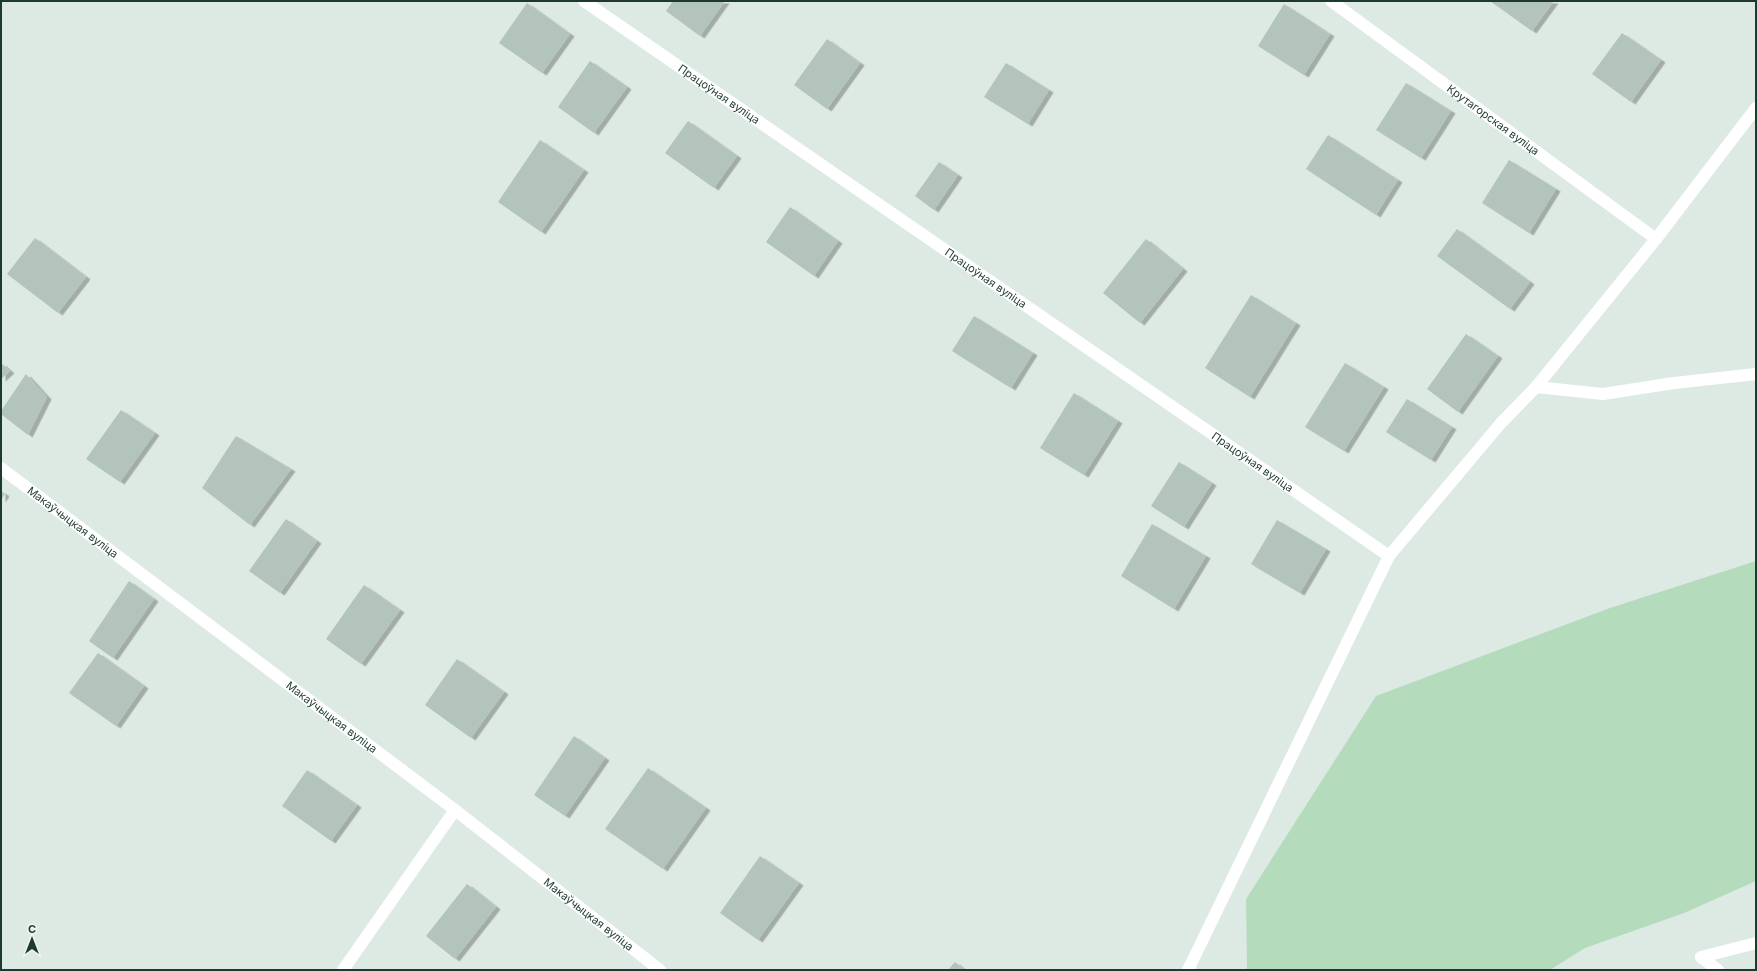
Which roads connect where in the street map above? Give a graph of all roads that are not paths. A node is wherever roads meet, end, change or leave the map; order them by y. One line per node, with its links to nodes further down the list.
1 (584, 1): 8 (street, Працоўная вуліца)
2 (1331, 1): 4 (street, Крутагорская вуліца)
3 (1756, 108): 4 (street)
4 (1656, 239): 6 (street)
5 (1756, 374): 6 (street)
6 (1536, 387): 8 (street)
7 (1, 468): 9 (street, Макаўчыцкая вуліца)
8 (1389, 556): 13 (street)
9 (455, 810): 11 (street); 12 (street, Макаўчыцкая вуліца)
10 (1756, 943): 14 (street)
11 (343, 970)
12 (660, 970)
13 (1188, 970)
14 (1718, 970)

